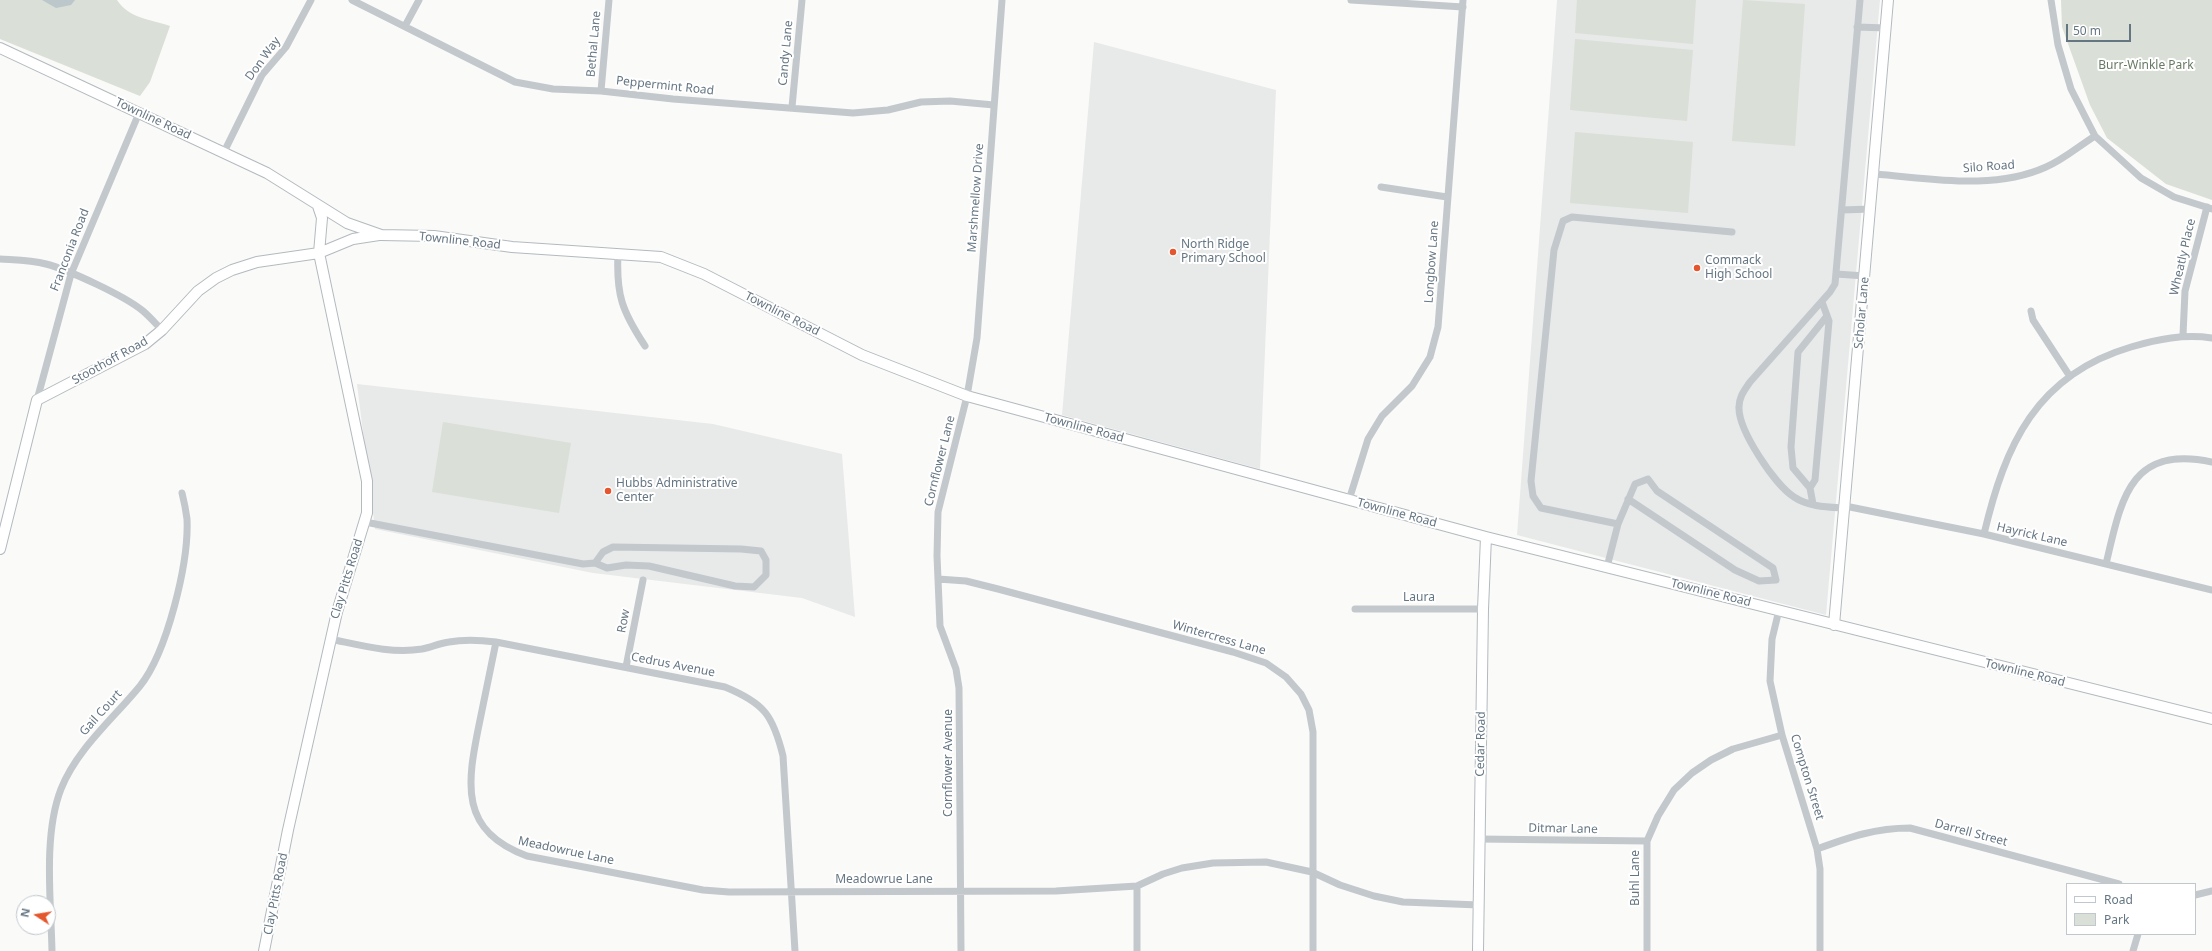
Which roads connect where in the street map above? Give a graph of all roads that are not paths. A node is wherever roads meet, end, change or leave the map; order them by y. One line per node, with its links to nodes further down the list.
1 (311, 0): 21 (street, Don Way)
2 (352, 0): 12 (street, Peppermint Road)
3 (419, 0): 12 (street)
4 (608, 0): 16 (street, Bethal Lane)
5 (802, 0): 18 (street, Candy Lane)
6 (1002, 0): 17 (street, Marshmellow Drive)
7 (1351, 0): 11 (street)
8 (1860, 0): 13 (street, Hayrick Lane)
9 (1888, 0): 14 (street, Scholar Lane)
10 (2051, 0): 20 (street)
11 (1463, 4): 24 (street, Longbow Lane)
12 (405, 26): 16 (street, Peppermint Road)
13 (1857, 27): 14 (street); 28 (street, Hayrick Lane)
14 (1886, 28): 22 (street, Scholar Lane)
15 (0, 48): 19 (street, Townline Road)
16 (601, 91): 18 (street, Peppermint Road)
17 (994, 105): 18 (street, Peppermint Road); 45 (street, Marshmellow Drive)
18 (792, 108)
19 (139, 113): 21 (street, Townline Road); 34 (street, Franconia Road)
20 (2095, 136): 22 (street, Silo Road); 26 (street)
21 (224, 152): 25 (street, Townline Road)
22 (1874, 174): 27 (street, Scholar Lane)
23 (1381, 187): 24 (street)
24 (1447, 198): 51 (street, Longbow Lane)
25 (318, 206): 30 (street, Townline Road); 31 (street, Clay Pitts Road)
26 (2209, 208): 41 (street, Wheatly Place)
27 (1870, 209): 28 (street); 36 (street, Scholar Lane)
28 (1842, 210): 35 (street, Hayrick Lane)
29 (1732, 232): 55 (street)
30 (381, 235): 31 (street, Stoothoff Road); 32 (street, Townline Road)
31 (319, 253): 40 (street, Stoothoff Road); 54 (street, Clay Pitts Road)
32 (618, 253): 43 (street); 45 (street, Townline Road)
33 (0, 259): 34 (street)
34 (71, 274): 40 (street); 46 (street, Franconia Road)
35 (1836, 274): 36 (street); 37 (street, Hayrick Lane)
36 (1865, 276): 53 (street, Scholar Lane)
37 (1822, 302): 39 (street); 52 (street, Hayrick Lane)
38 (2031, 311): 44 (street)
39 (1827, 316): 48 (street); 48 (street)
40 (162, 330): 46 (street, Stoothoff Road)
41 (2183, 335): 42 (street); 44 (street)
42 (2212, 338)
43 (645, 346)
44 (2068, 375): 56 (street)
45 (967, 396): 51 (street, Townline Road); 63 (street, Cornflower Lane)
46 (37, 400): 57 (street)
47 (2212, 462): 61 (street)
48 (1810, 488): 52 (street)
49 (182, 493): 87 (street, Gail Court)
50 (1628, 499): 50 (street); 55 (street)
51 (1349, 500): 58 (street, Townline Road)
52 (1814, 504): 53 (street, Hayrick Lane)
53 (1845, 507): 56 (street, Hayrick Lane); 69 (street, Scholar Lane)
54 (365, 522): 60 (street); 70 (street, Clay Pitts Road)
55 (1618, 524): 62 (street)
56 (1984, 534): 61 (street, Hayrick Lane)
57 (2, 535): 59 (street)
58 (1486, 537): 62 (street, Townline Road); 67 (street, Cedar Road)
59 (0, 549)
60 (594, 563): 60 (street)
61 (2106, 564): 65 (street, Hayrick Lane)
62 (1607, 567): 68 (street, Townline Road)
63 (938, 578): 78 (street, Wintercress Lane); 81 (street, Cornflower Avenue)
64 (643, 580): 72 (street, Row)
65 (2212, 590)
66 (1354, 608): 67 (street, Laura)
67 (1483, 609): 75 (street, Cedar Road)
68 (1779, 610): 69 (street, Townline Road); 74 (street, Compton Street)
69 (1834, 625): 73 (street, Townline Road)
70 (330, 639): 71 (street, Cedrus Avenue); 88 (street, Clay Pitts Road)
71 (496, 642): 72 (street, Cedrus Avenue); 83 (street, Meadowrue Lane)
72 (626, 667): 83 (street, Cedrus Avenue)
73 (2212, 719)
74 (1782, 735): 76 (street, Buhl Lane); 77 (street, Compton Street)
75 (1479, 839): 76 (street, Ditmar Lane); 85 (street, Cedar Road)
76 (1647, 841): 94 (street, Buhl Lane)
77 (1817, 849): 79 (street, Darrell Street); 95 (street, Compton Street)
78 (1312, 872): 80 (street, Meadowrue Lane); 85 (street, Meadowrue Lane); 92 (street, Wintercress Lane)
79 (2116, 883)
80 (1137, 886): 81 (street, Meadowrue Lane); 91 (street)
81 (960, 891): 83 (street, Meadowrue Lane); 90 (street, Cornflower Avenue)
82 (2212, 891): 84 (street)
83 (792, 892): 89 (street, Cedrus Avenue)
84 (2196, 895)
85 (1479, 905): 93 (street, Cedar Road)
86 (2138, 935): 96 (street)
87 (52, 951)
88 (264, 951)
89 (795, 951)
90 (961, 951)
91 (1137, 951)
92 (1313, 951)
93 (1478, 951)
94 (1646, 951)
95 (1820, 951)
96 (2133, 951)

